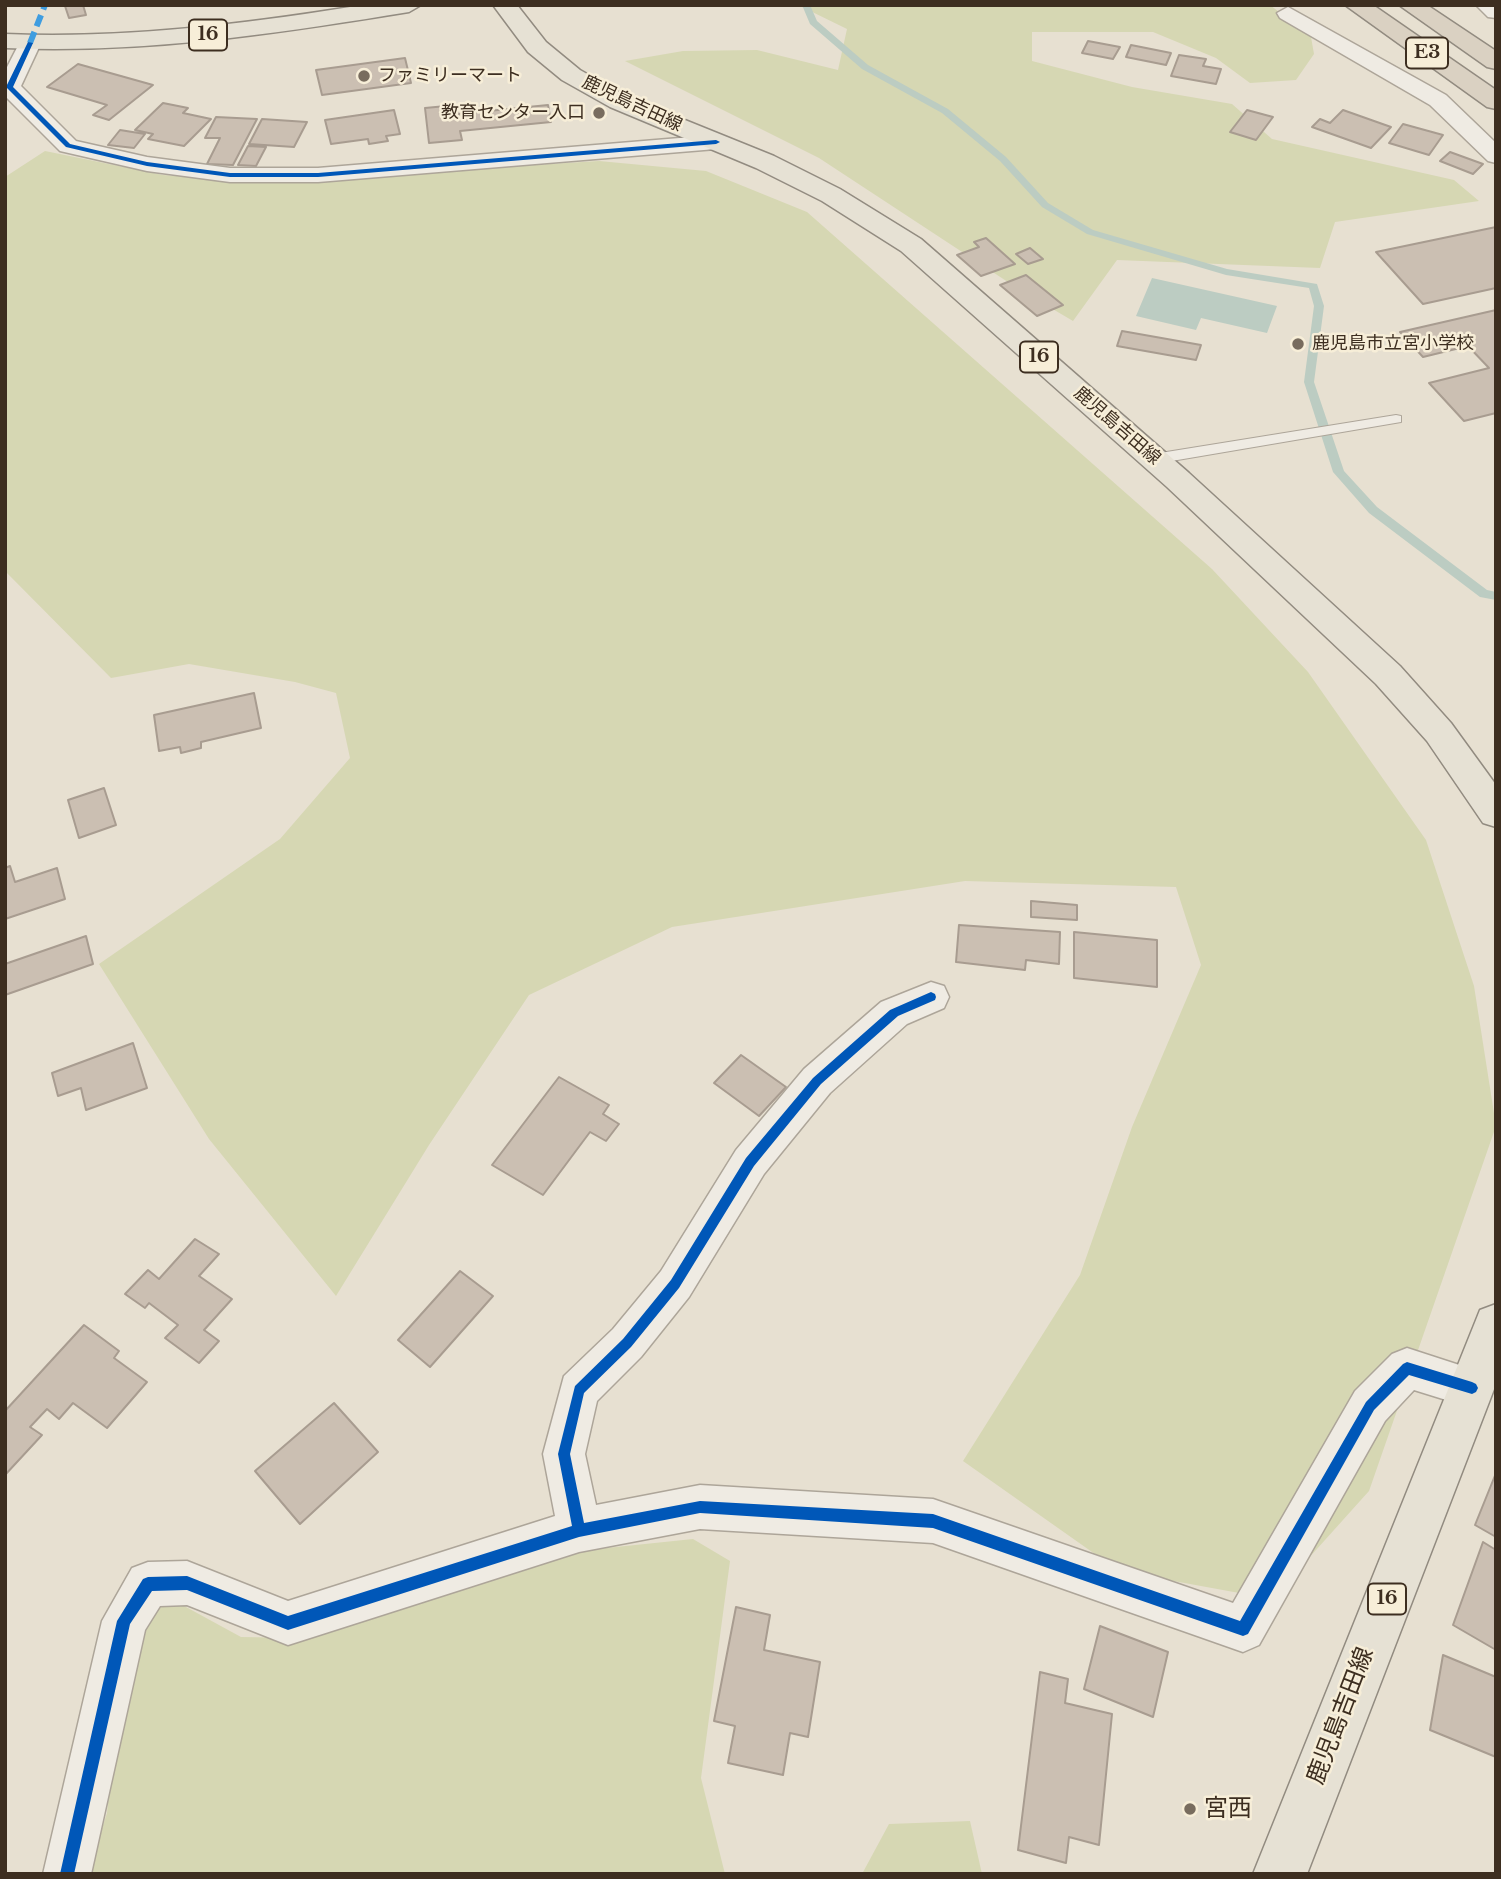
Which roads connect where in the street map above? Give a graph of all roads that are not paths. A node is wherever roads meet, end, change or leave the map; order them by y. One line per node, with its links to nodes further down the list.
1 (408, 5): 9 (main road, 16)
2 (505, 5): 12 (main road, 鹿児島吉田線 / 16)
3 (1314, 5): 13 (street)
4 (1357, 5): 11 (highway, E3)
5 (1410, 5): 10 (highway, E3)
6 (1487, 5): 7 (street)
7 (1496, 12)
8 (5, 41): 9 (main road, 16)
9 (30, 43): 12 (street)
10 (1496, 62)
11 (1496, 102)
12 (716, 142): 15 (main road, 鹿児島吉田線 / 16)
13 (1496, 156)
14 (1396, 419): 15 (lane)
15 (1154, 459): 16 (main road, 鹿児島吉田線 / 16)
16 (1496, 813)
17 (930, 997): 20 (street)
18 (1496, 1325): 19 (main road, 鹿児島吉田線 / 16)
19 (1472, 1388): 20 (street); 22 (main road, 鹿児島吉田線 / 16)
20 (579, 1530): 21 (street)
21 (67, 1874)
22 (1280, 1874)

